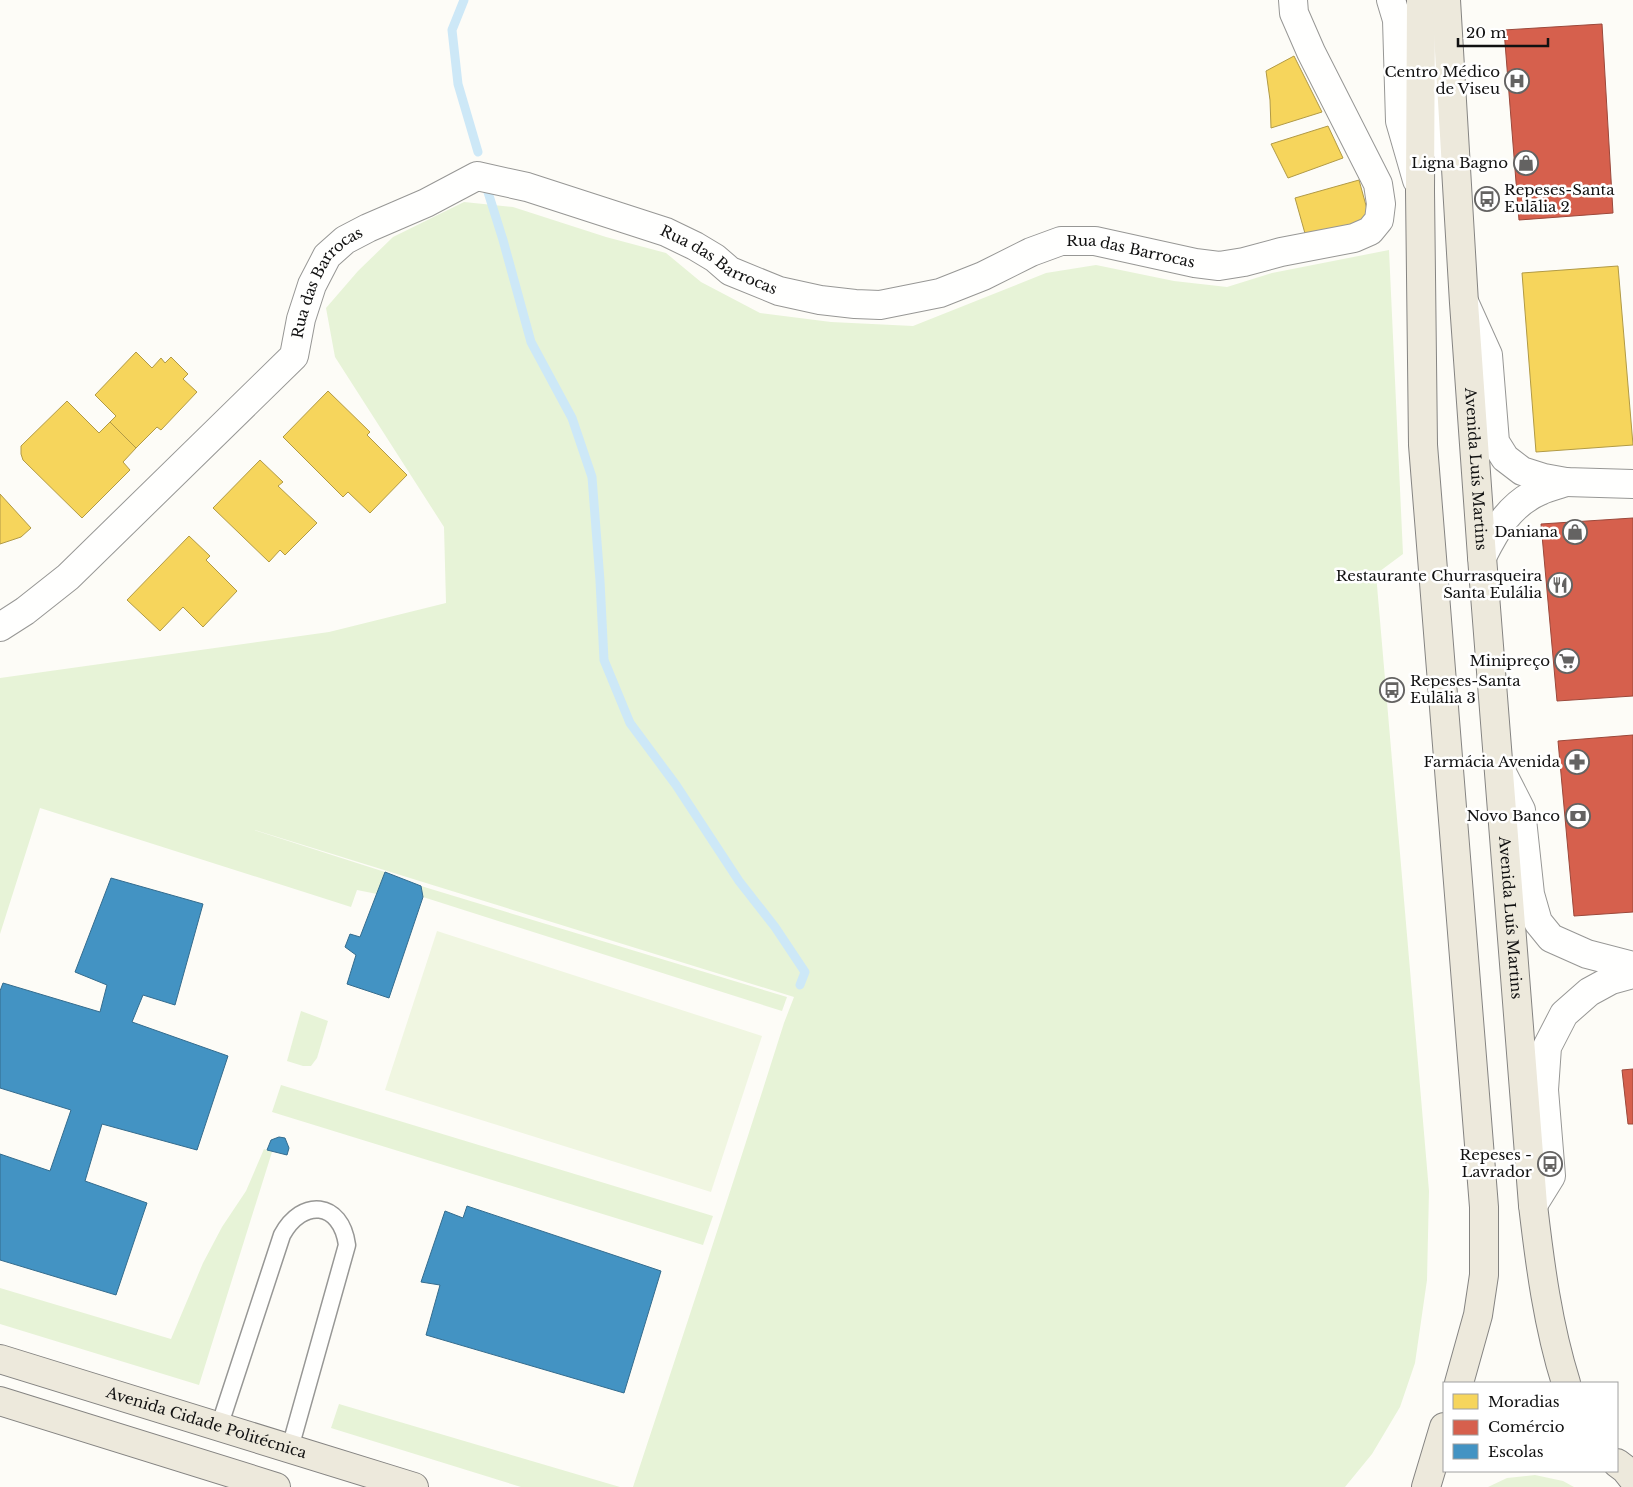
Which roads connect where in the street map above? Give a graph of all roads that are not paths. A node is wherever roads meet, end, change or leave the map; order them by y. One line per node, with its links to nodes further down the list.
1 (1293, 0): 12 (street, Rua das Barrocas)
2 (1391, 0): 7 (street)
3 (1421, 0): 7 (main road)
4 (1432, 0): 6 (street)
5 (1446, 0): 6 (main road, Avenida Luís Martins)
6 (1457, 186): 8 (main road, Avenida Luís Martins)
7 (1420, 192): 18 (main road)
8 (1464, 303): 9 (street); 11 (main road, Avenida Luís Martins)
9 (1566, 482): 10 (street); 11 (street)
10 (1633, 484)
11 (1482, 557): 13 (main road, Avenida Luís Martins)
12 (0, 627)
13 (1498, 764): 14 (street); 16 (main road, Avenida Luís Martins)
14 (1633, 966)
15 (1633, 974): 16 (street)
16 (1533, 1205): 19 (main road, Avenida Luís Martins)
17 (0, 1359): 21 (main road, Avenida Cidade Politécnica)
18 (1459, 1382)
19 (1566, 1382)
20 (0, 1401): 25 (main road)
21 (219, 1427): 23 (main road, Avenida Cidade Politécnica); 23 (lane)
22 (1443, 1431): 27 (main road)
23 (290, 1448): 26 (main road, Avenida Cidade Politécnica)
24 (1444, 1472): 27 (main road)
25 (276, 1487)
26 (414, 1487)
27 (1428, 1487)

